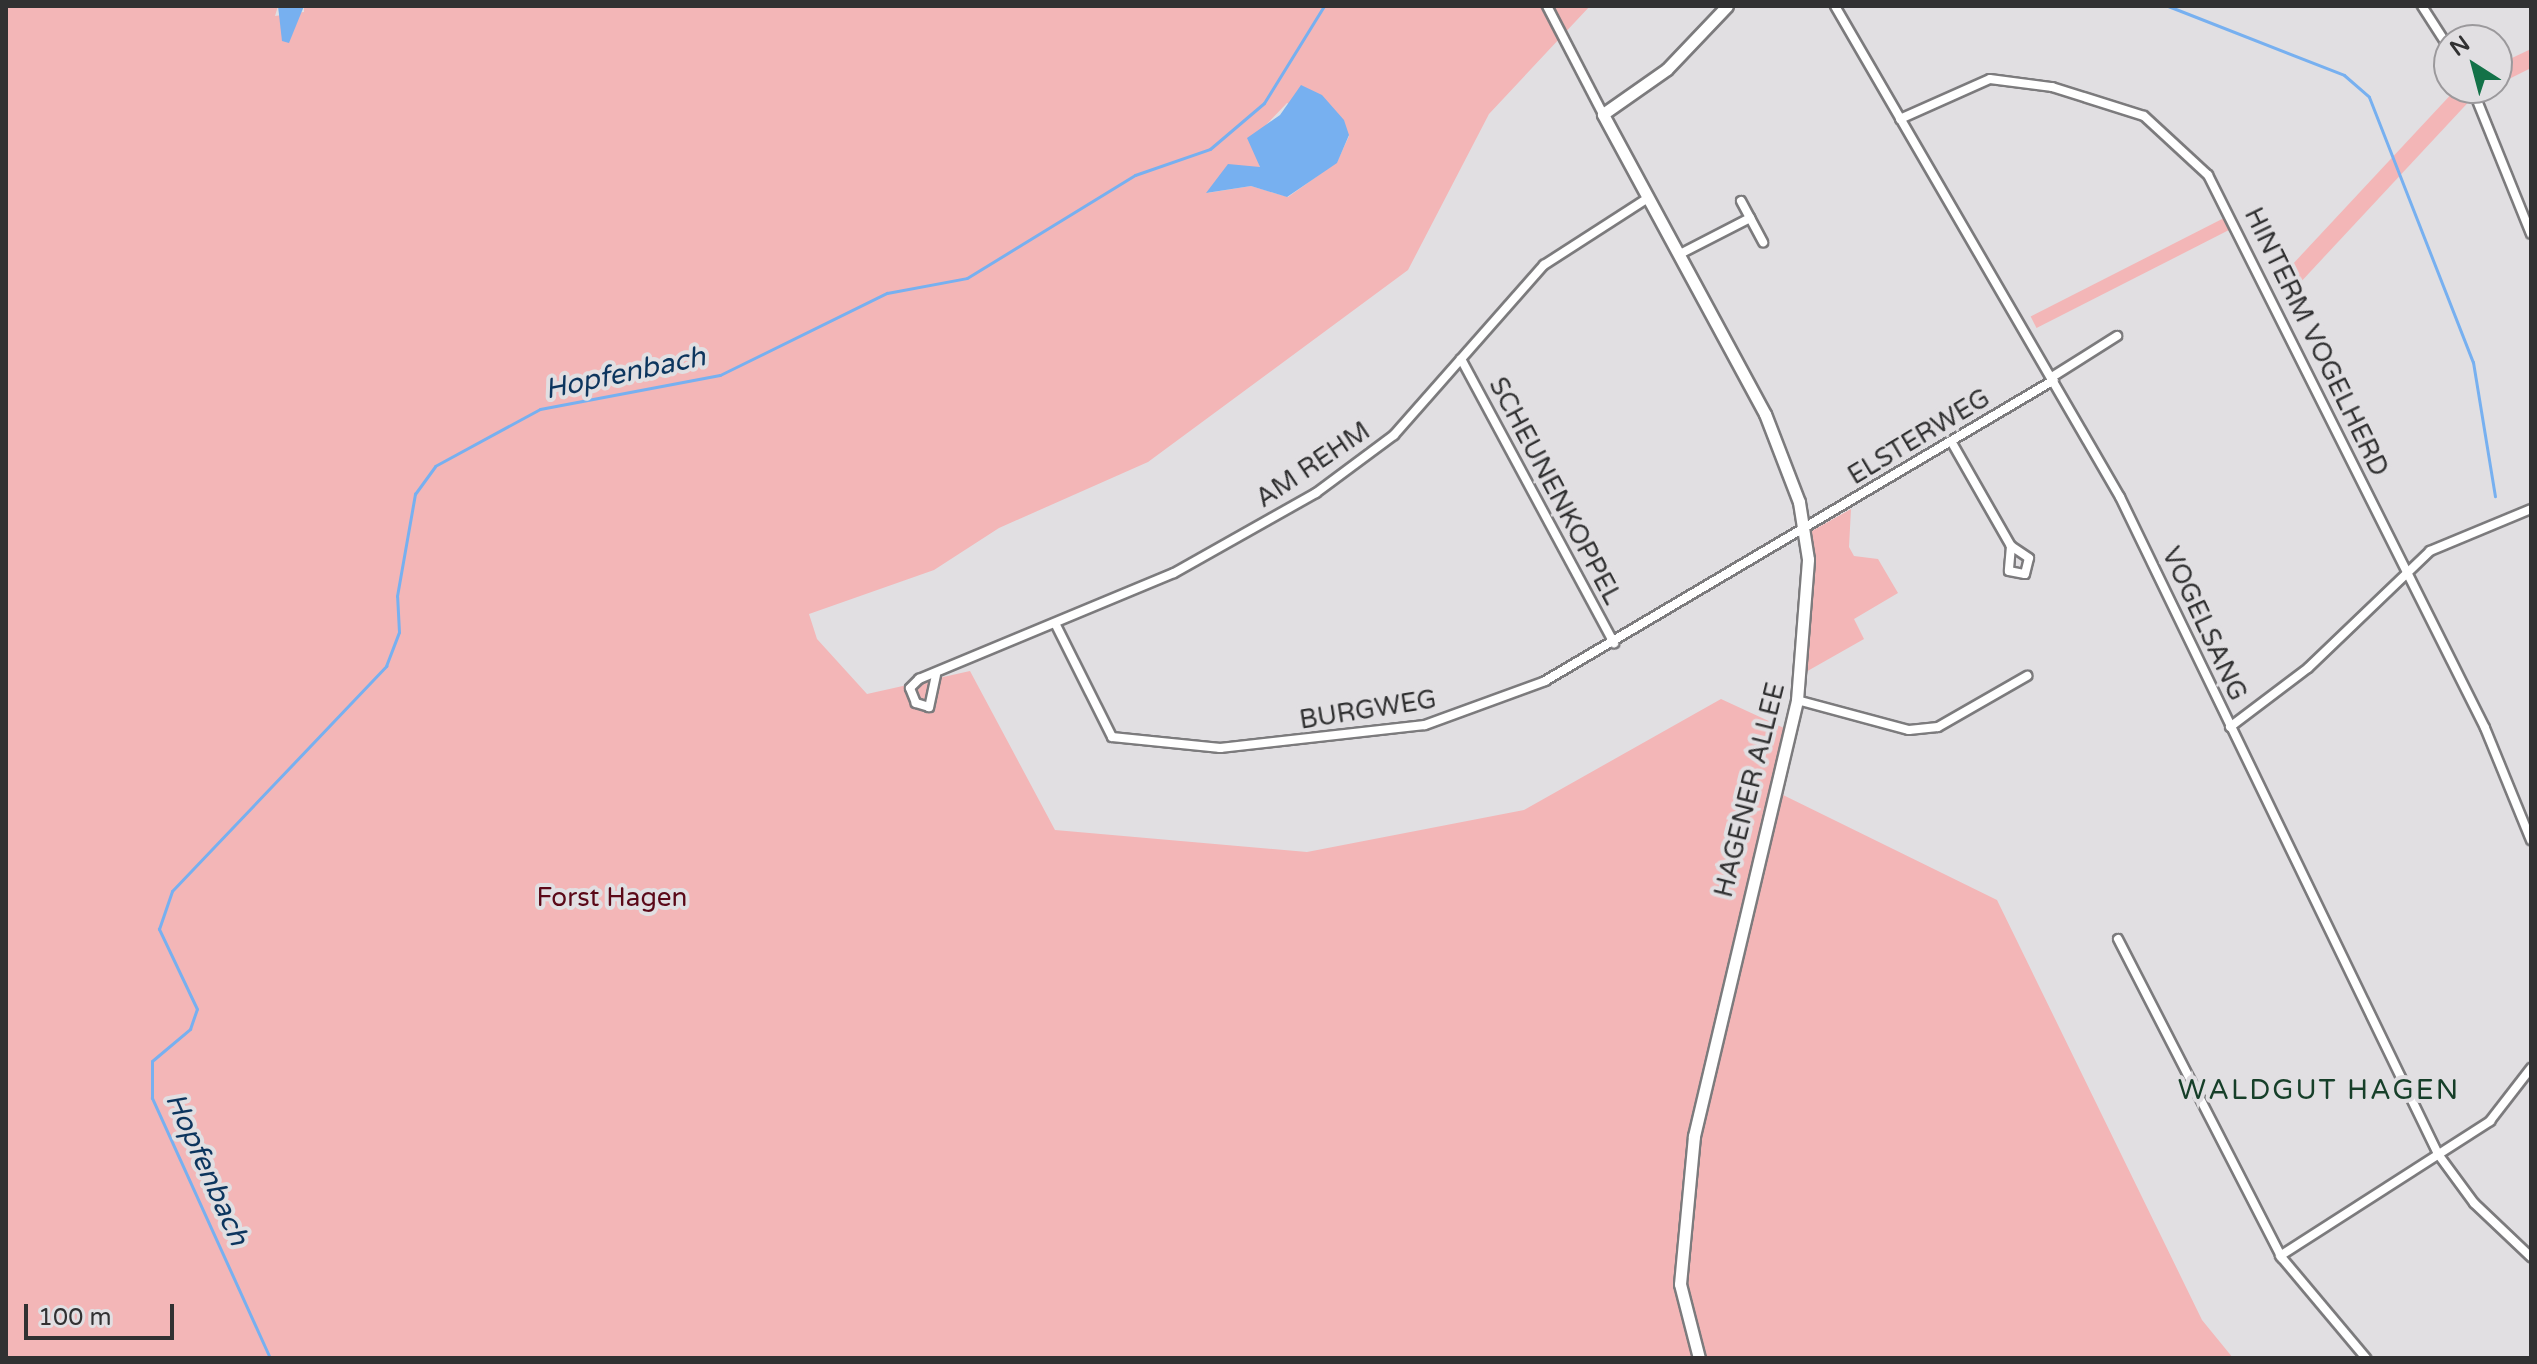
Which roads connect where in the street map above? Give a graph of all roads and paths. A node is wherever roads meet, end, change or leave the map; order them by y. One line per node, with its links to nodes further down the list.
1 (1547, 6): 7 (street, HAGENER ALLEE)
2 (1727, 6): 7 (street)
3 (1835, 6): 8 (street, VOGELSANG)
4 (2422, 6): 5 (street)
5 (2434, 24)
6 (2478, 104): 12 (street)
7 (1603, 114): 9 (street, HAGENER ALLEE)
8 (1900, 119): 17 (street, VOGELSANG); 22 (street, HINTERM VOGELHERD)
9 (1648, 198): 14 (street, HAGENER ALLEE); 16 (street, AM REHM)
10 (1741, 201): 11 (street)
11 (1750, 218): 13 (street); 14 (street)
12 (2531, 234)
13 (1763, 242)
14 (1680, 254): 20 (street, HAGENER ALLEE)
15 (2117, 336): 17 (street, ELSTERWEG)
16 (1461, 359): 23 (street, AM REHM); 24 (street, SCHEUNENKOPPEL)
17 (2053, 379): 18 (street, ELSTERWEG); 28 (street, VOGELSANG)
18 (1951, 441): 20 (street, ELSTERWEG); 21 (street)
19 (2531, 509): 22 (street)
20 (1804, 528): 24 (street, BURGWEG); 27 (street, HAGENER ALLEE)
21 (2011, 546)
22 (2408, 572): 28 (street); 29 (street, HINTERM VOGELHERD)
23 (1056, 625): 24 (street, BURGWEG); 25 (street, AM REHM)
24 (1614, 643)
25 (936, 675)
26 (2027, 676): 27 (street)
27 (1797, 700): 35 (street, HAGENER ALLEE)
28 (2230, 727): 32 (street, VOGELSANG)
29 (2531, 840)
30 (2118, 939): 33 (street)
31 (2531, 1068): 32 (street)
32 (2438, 1154): 33 (street); 34 (street, VOGELSANG)
33 (2280, 1256): 36 (street)
34 (2531, 1257)
35 (1699, 1358)
36 (2366, 1358)

